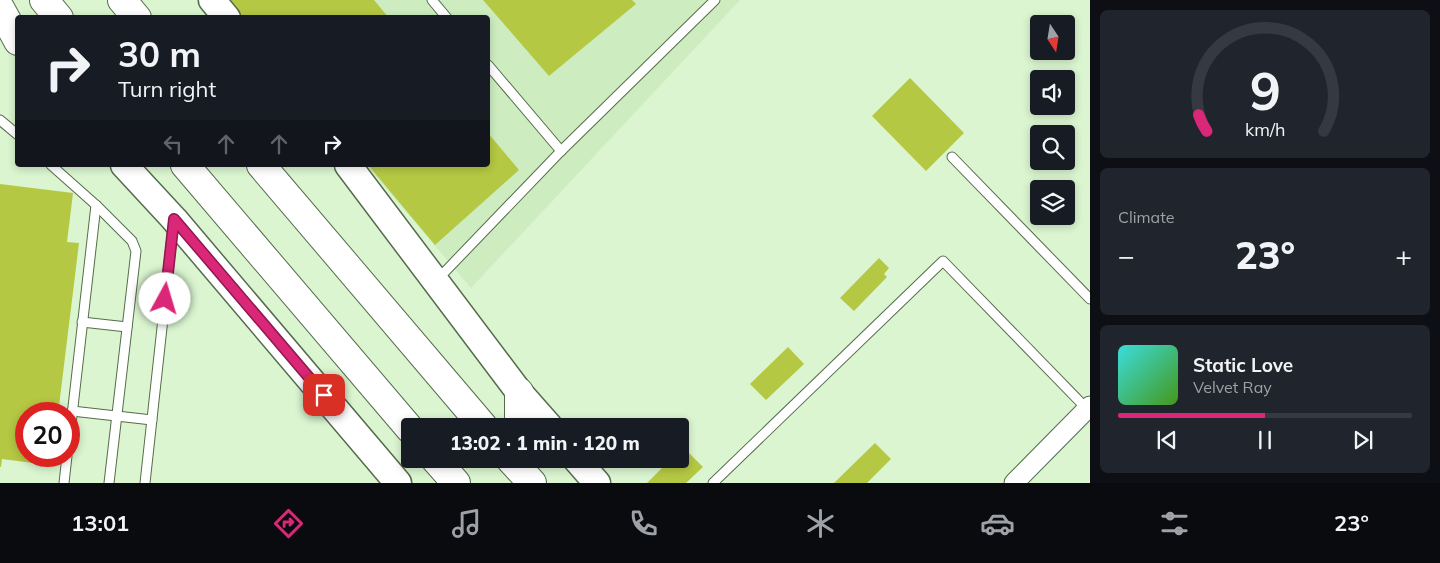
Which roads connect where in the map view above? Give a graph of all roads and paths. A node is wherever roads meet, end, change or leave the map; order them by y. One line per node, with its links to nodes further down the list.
1 (44, 0): 7 (highway)
2 (122, 0): 8 (highway)
3 (212, 0): 9 (main road)
4 (432, 0): 10 (lane)
5 (715, 0): 17 (lane)
6 (0, 8): 12 (highway)
7 (56, 15)
8 (134, 15)
9 (224, 15)
10 (444, 15)
11 (0, 24): 13 (main road)
12 (15, 36)
13 (15, 42)
14 (490, 67): 17 (lane)
15 (0, 120): 16 (lane)
16 (15, 132)
17 (561, 151): 26 (lane)
18 (952, 157): 27 (lane)
19 (53, 167): 24 (lane)
20 (126, 167): 25 (main road)
21 (187, 167): 35 (highway)
22 (263, 167): 36 (highway)
23 (350, 167): 26 (main road)
24 (96, 205): 28 (lane); 29 (lane)
25 (174, 219): 39 (lane); 46 (main road)
26 (436, 281): 30 (main road)
27 (1090, 299)
28 (82, 322): 29 (lane); 31 (lane)
29 (127, 327): 34 (lane)
30 (519, 392): 37 (highway); 38 (main road)
31 (73, 402)
32 (1088, 407): 49 (lane); 50 (street)
33 (80, 412): 34 (lane)
34 (117, 417): 39 (lane); 44 (lane)
35 (401, 418)
36 (476, 418)
37 (519, 418)
38 (542, 418)
39 (152, 420): 45 (lane)
40 (66, 467): 43 (lane)
41 (443, 468): 47 (highway)
42 (584, 468): 48 (main road)
43 (64, 483)
44 (109, 483)
45 (145, 483)
46 (398, 483)
47 (456, 483)
48 (597, 483)
49 (713, 483)
50 (1014, 483)

